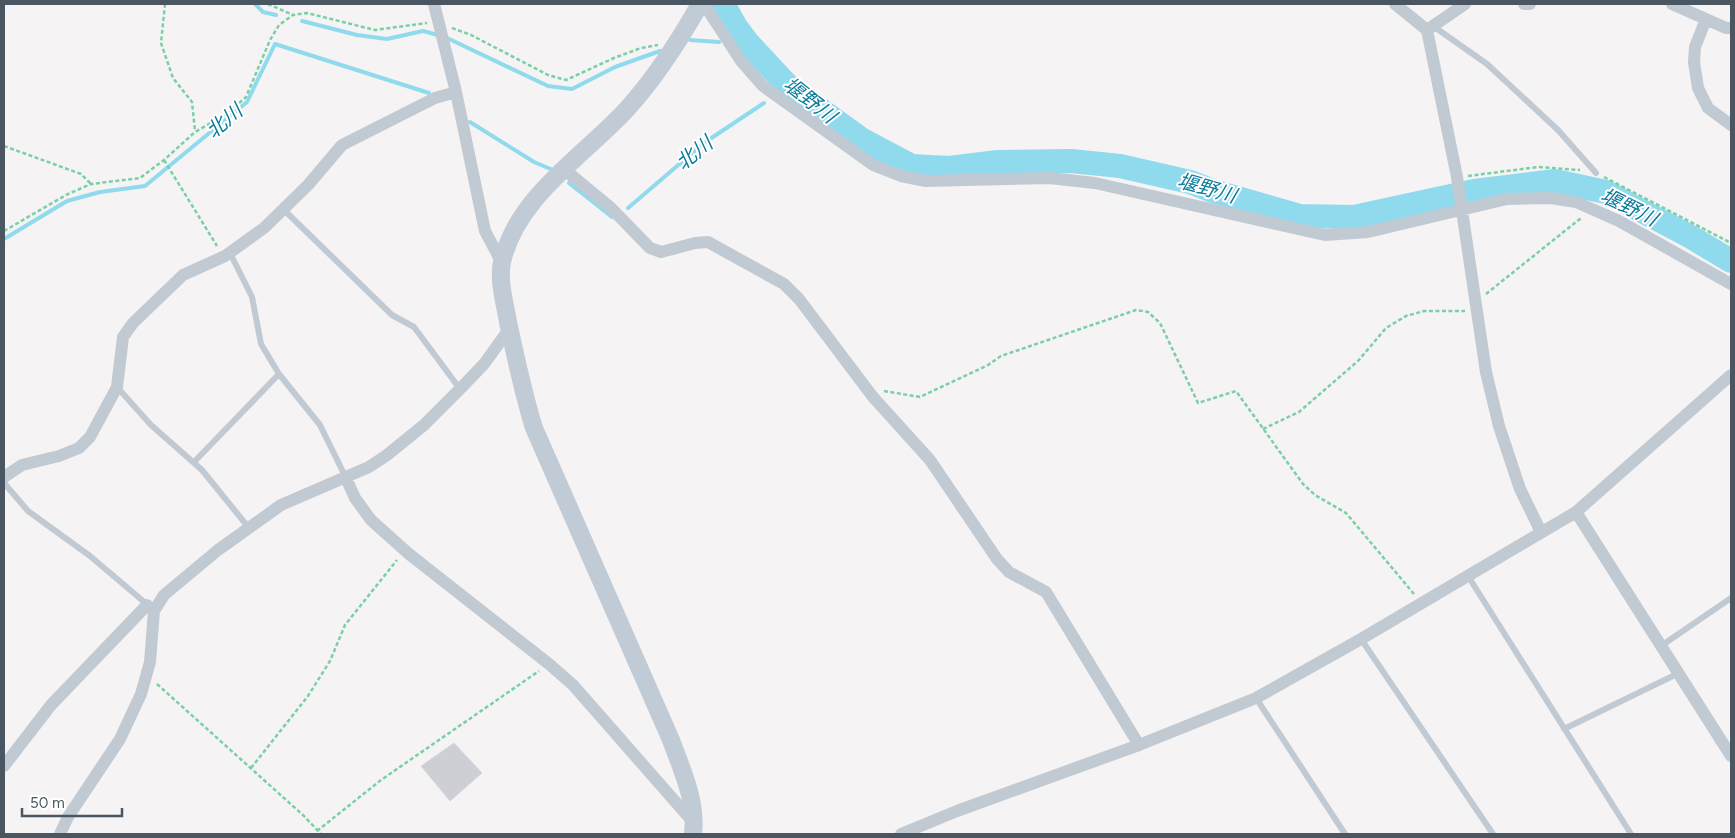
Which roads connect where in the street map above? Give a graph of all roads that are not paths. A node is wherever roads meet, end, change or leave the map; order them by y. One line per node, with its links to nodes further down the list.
1 (434, 4): 11 (street)
2 (702, 4): 13 (street); 15 (street)
3 (1395, 4): 9 (street)
4 (1524, 4): 5 (street)
5 (1530, 4)
6 (1672, 4): 8 (street)
7 (1461, 5): 9 (street)
8 (1706, 19): 10 (street); 12 (street)
9 (1430, 28): 14 (lane); 15 (street)
10 (1731, 28)
11 (456, 92): 16 (street); 18 (street)
12 (1731, 125)
13 (565, 170): 18 (street); 40 (street)
14 (1596, 173)
15 (1462, 209): 19 (street); 31 (street)
16 (284, 210): 17 (street); 24 (lane)
17 (227, 255): 21 (lane); 23 (street)
18 (502, 264): 20 (street)
19 (1731, 284)
20 (510, 328): 24 (street); 43 (street)
21 (279, 374): 25 (lane); 26 (lane)
22 (1731, 374): 29 (street)
23 (118, 387): 25 (lane); 27 (street)
24 (460, 389): 26 (street)
25 (194, 462): 30 (lane)
26 (346, 476): 30 (street); 43 (street)
27 (4, 477)
28 (4, 483): 34 (lane)
29 (1576, 512): 31 (street); 36 (street)
30 (249, 528): 34 (street)
31 (1541, 532): 32 (street)
32 (1468, 576): 35 (street); 39 (lane)
33 (1731, 598): 36 (lane)
34 (150, 608): 42 (street); 44 (street)
35 (1361, 639): 38 (street); 47 (lane)
36 (1661, 646): 37 (street)
37 (1679, 673): 39 (lane); 41 (street)
38 (1256, 698): 40 (street); 46 (lane)
39 (1564, 729): 48 (lane)
40 (1139, 745): 45 (street)
41 (1731, 756)
42 (4, 766)
43 (694, 829)
44 (60, 834)
45 (901, 834)
46 (1345, 834)
47 (1493, 834)
48 (1631, 834)

